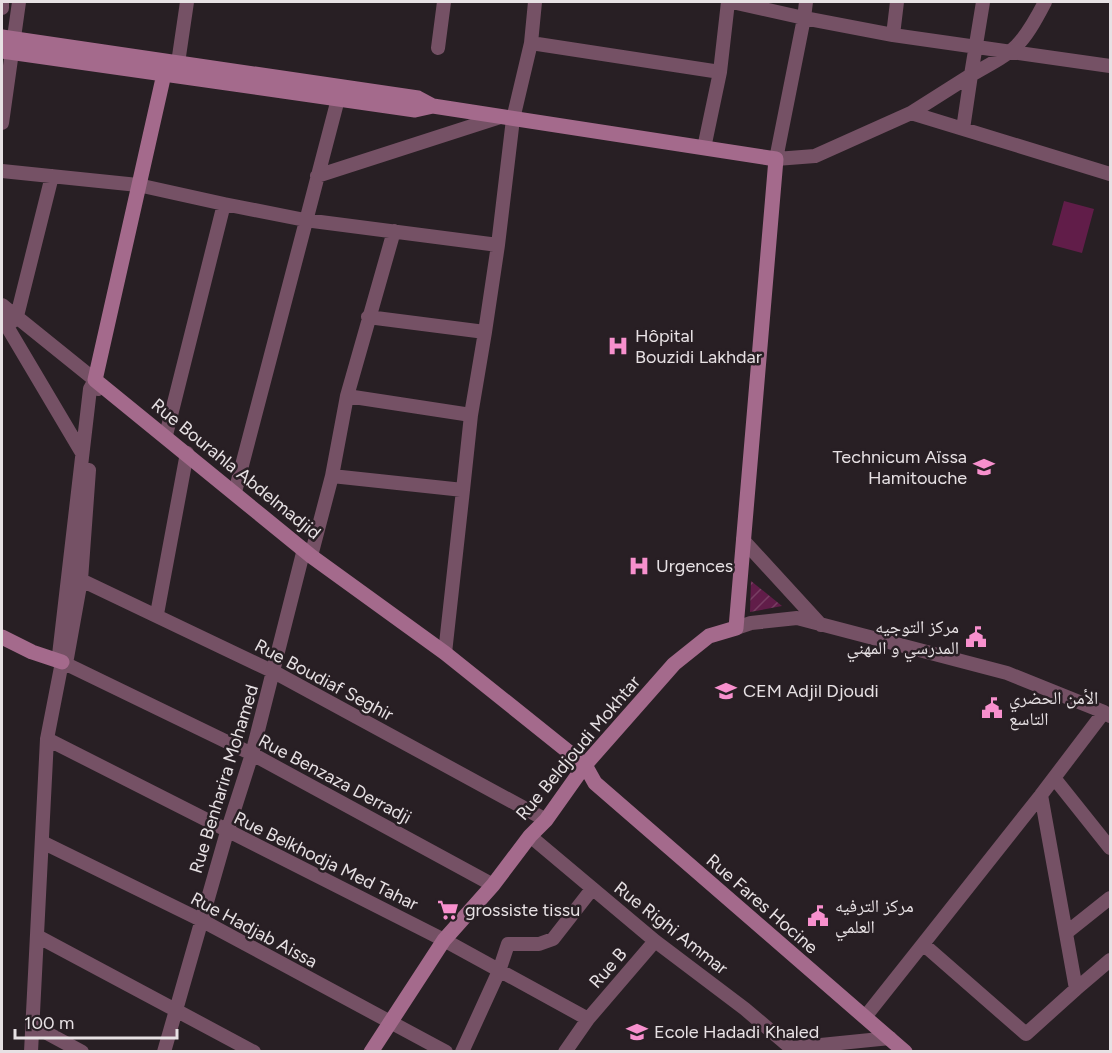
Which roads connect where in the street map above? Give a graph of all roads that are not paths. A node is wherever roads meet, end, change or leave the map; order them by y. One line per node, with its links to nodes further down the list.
1 (2, 2): 11 (street)
2 (19, 2): 15 (street)
3 (187, 2): 19 (street)
4 (444, 2): 17 (street)
5 (535, 2): 14 (street)
6 (730, 2): 12 (street); 21 (street)
7 (806, 2): 12 (street)
8 (897, 2): 13 (street)
9 (983, 2): 16 (street)
10 (1045, 2): 18 (street)
11 (2, 8)
12 (804, 18): 13 (street); 31 (street)
13 (893, 35): 16 (street)
14 (531, 44): 21 (street); 27 (street)
15 (7, 45): 19 (street); 22 (street); 28 (street)
16 (976, 46): 18 (street); 23 (street)
17 (438, 48)
18 (1013, 51): 20 (street); 23 (street)
19 (178, 63): 25 (street)
20 (1110, 66)
21 (720, 72): 30 (street)
22 (164, 74): 24 (street); 36 (street)
23 (971, 75): 26 (street); 29 (street)
24 (338, 99): 25 (street); 35 (street)
25 (432, 106): 27 (street)
26 (910, 113): 29 (street); 31 (street)
27 (506, 118): 30 (street); 35 (street); 40 (street)
28 (2, 123)
29 (963, 129): 33 (street)
30 (704, 148): 31 (street)
31 (776, 159): 55 (street)
32 (2, 171): 34 (street)
33 (1110, 174)
34 (52, 176): 36 (street); 42 (street)
35 (317, 176): 38 (street)
36 (138, 185): 37 (street); 46 (street)
37 (224, 204): 38 (street); 49 (street)
38 (306, 220): 39 (street); 54 (street)
39 (394, 231): 40 (street); 43 (street, Rue Benharira Mohamed)
40 (498, 245): 45 (street)
41 (2, 305): 42 (street)
42 (17, 316): 44 (street); 46 (street)
43 (368, 317): 45 (street); 47 (street, Rue Benharira Mohamed)
44 (4, 323): 50 (street)
45 (485, 332): 48 (street)
46 (95, 380): 49 (street, Rue Bourahla Abdelmadjid); 50 (street); 57 (street)
47 (346, 396): 48 (street); 52 (street, Rue Benharira Mohamed)
48 (471, 415): 53 (street)
49 (166, 435): 51 (street, Rue Bourahla Abdelmadjid)
50 (82, 453): 63 (street)
51 (187, 453): 54 (street, Rue Bourahla Abdelmadjid); 58 (street)
52 (333, 476): 53 (street); 56 (street, Rue Benharira Mohamed)
53 (463, 490): 62 (street)
54 (235, 492): 56 (street, Rue Bourahla Abdelmadjid)
55 (743, 540): 59 (street); 60 (street)
56 (307, 552): 62 (street, Rue Bourahla Abdelmadjid); 64 (street, Rue Benharira Mohamed)
57 (81, 580): 58 (street, Rue Boudiaf Seghir); 63 (street)
58 (157, 614): 64 (street, Rue Boudiaf Seghir)
59 (821, 625): 60 (street, Rue Beldjoudi Mokhtar); 65 (street, Rue Beldjoudi Mokhtar)
60 (736, 628): 68 (street, Rue Beldjoudi Mokhtar)
61 (2, 637): 63 (street)
62 (445, 653): 68 (street, Rue Bourahla Abdelmadjid)
63 (62, 662): 66 (street); 67 (street, Rue Benzaza Derradji)
64 (274, 672): 67 (street, Rue Benharira Mohamed); 72 (street, Rue Boudiaf Seghir)
65 (1107, 714): 69 (street)
66 (47, 739): 73 (street, Rue Belkhodja Med Tahar); 75 (street)
67 (252, 754): 73 (street, Rue Benharira Mohamed); 77 (street, Rue Benzaza Derradji)
68 (585, 765): 70 (street, Rue Bourahla Abdelmadjid); 72 (street, Rue Beldjoudi Mokhtar)
69 (1055, 779): 71 (street); 76 (street)
70 (595, 783): 90 (street, Rue Fares Hocine)
71 (1041, 795): 81 (street); 85 (street)
72 (546, 820): 74 (street, Rue Beldjoudi Mokhtar)
73 (227, 832): 80 (street, Rue Benharira Mohamed); 83 (street, Rue Belkhodja Med Tahar)
74 (530, 836): 77 (street, Rue Beldjoudi Mokhtar); 78 (street, Rue Righi Ammar)
75 (44, 843): 80 (street, Rue Hadjab Aissa); 82 (street)
76 (1110, 847)
77 (493, 885): 83 (street, Rue Beldjoudi Mokhtar)
78 (592, 889): 84 (street, Rue Righi Ammar); 87 (street)
79 (1110, 898): 81 (street)
80 (201, 921): 89 (street, Rue Benharira Mohamed); 92 (street, Rue Hadjab Aissa)
81 (1066, 933): 88 (street)
82 (37, 936): 89 (street); 93 (street)
83 (444, 940): 87 (street, Rue Belkhodja Med Tahar); 92 (street, Rue Beldjoudi Mokhtar)
84 (655, 942): 91 (street, Rue B); 95 (street, Rue Righi Ammar)
85 (923, 944): 88 (street); 90 (street)
86 (1110, 960): 88 (street)
87 (499, 971): 91 (street, Rue Belkhodja Med Tahar); 103 (street)
88 (1076, 988)
89 (176, 1011): 99 (street, Rue Benharira Mohamed); 100 (street)
90 (865, 1017): 94 (street, Rue Fares Hocine)
91 (588, 1019): 104 (street, Rue B)
92 (388, 1022): 101 (street, Rue Beldjoudi Mokhtar); 102 (street, Rue Hadjab Aissa)
93 (34, 1026): 96 (street); 97 (street); 98 (street)
94 (890, 1038): 95 (street); 105 (street, Rue Fares Hocine)
95 (790, 1050)
96 (24, 1052)
97 (31, 1052)
98 (82, 1052)
99 (164, 1052)
100 (254, 1052)
101 (371, 1052)
102 (446, 1052)
103 (462, 1052)
104 (565, 1052)
105 (905, 1052)

